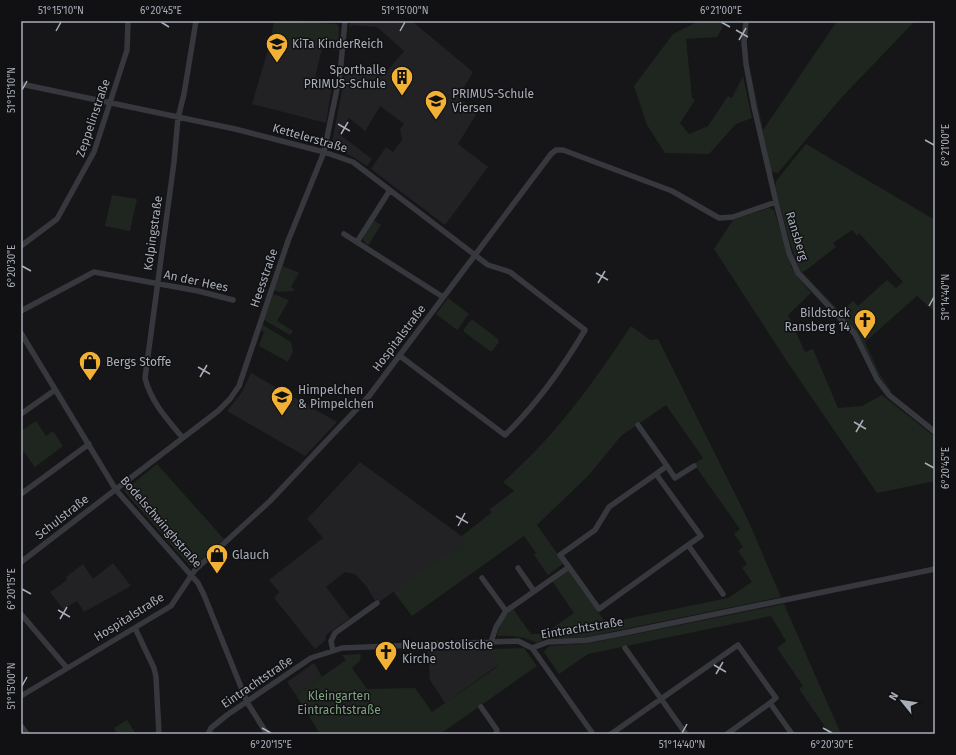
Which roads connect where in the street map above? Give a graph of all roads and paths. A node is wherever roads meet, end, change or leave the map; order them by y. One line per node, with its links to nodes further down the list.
1 (128, 21): 6 (street, Zeppelinstraße)
2 (196, 21): 7 (street, Kolpingstraße)
3 (345, 21): 8 (street, Heesstraße)
4 (746, 21): 10 (street, Ransberg)
5 (21, 84): 6 (street, Kettelerstraße)
6 (110, 103): 7 (street, Kettelerstraße); 13 (street, Zeppelinstraße)
7 (178, 118): 8 (street, Kettelerstraße); 15 (street, Kolpingstraße)
8 (324, 152): 9 (street, Kettelerstraße); 25 (street, Heesstraße)
9 (390, 190): 12 (street); 14 (street, Kettelerstraße)
10 (776, 202): 14 (street, Hospitalstraße); 24 (street, Ransberg)
11 (344, 234): 12 (street)
12 (357, 242): 16 (street)
13 (21, 246)
14 (475, 256): 16 (street, Hospitalstraße); 20 (street, Kettelerstraße)
15 (157, 284): 17 (street, An der Hees); 18 (street, An der Hees); 25 (street, Kolpingstraße)
16 (443, 297): 20 (street, Hospitalstraße)
17 (233, 300)
18 (21, 311)
19 (21, 333): 21 (street, Bodelschwinghstraße)
20 (400, 356): 37 (street, Hospitalstraße)
21 (55, 390): 22 (street); 26 (street, Bodelschwinghstraße)
22 (21, 414)
23 (638, 425): 27 (street)
24 (935, 432)
25 (182, 437): 30 (street, Heesstraße)
26 (89, 444): 30 (street, Bodelschwinghstraße); 31 (street)
27 (667, 466): 28 (street); 29 (street)
28 (694, 466)
29 (656, 474): 32 (street); 34 (street)
30 (116, 490): 33 (street, Schulstraße); 37 (street, Bodelschwinghstraße)
31 (21, 494)
32 (688, 545): 34 (street); 40 (street)
33 (21, 562)
34 (569, 567): 39 (street)
35 (518, 568): 39 (street)
36 (935, 569): 46 (street, Eintrachtstraße)
37 (193, 576): 44 (street, Hospitalstraße); 52 (street, Bodelschwinghstraße)
38 (482, 578): 42 (street)
39 (534, 591): 42 (street)
40 (723, 594)
41 (377, 603): 48 (street)
42 (506, 611): 45 (street)
43 (21, 614): 49 (street)
44 (135, 628): 49 (street, Hospitalstraße); 57 (street)
45 (491, 642): 46 (street, Eintrachtstraße); 48 (street, Eintrachtstraße)
46 (532, 648): 61 (street)
47 (625, 648): 51 (street)
48 (333, 651): 52 (street, Eintrachtstraße)
49 (67, 668): 50 (street, Hospitalstraße)
50 (21, 696)
51 (661, 699): 53 (street); 62 (street); 63 (street)
52 (247, 702): 58 (street, Eintrachtstraße); 59 (street, Bodelschwinghstraße)
53 (770, 703): 64 (street); 65 (street)
54 (481, 707): 60 (street)
55 (21, 726): 56 (street)
56 (27, 734)
57 (160, 734)
58 (208, 734)
59 (267, 734)
60 (496, 734)
61 (593, 734)
62 (611, 734)
63 (686, 734)
64 (726, 734)
65 (792, 734)

